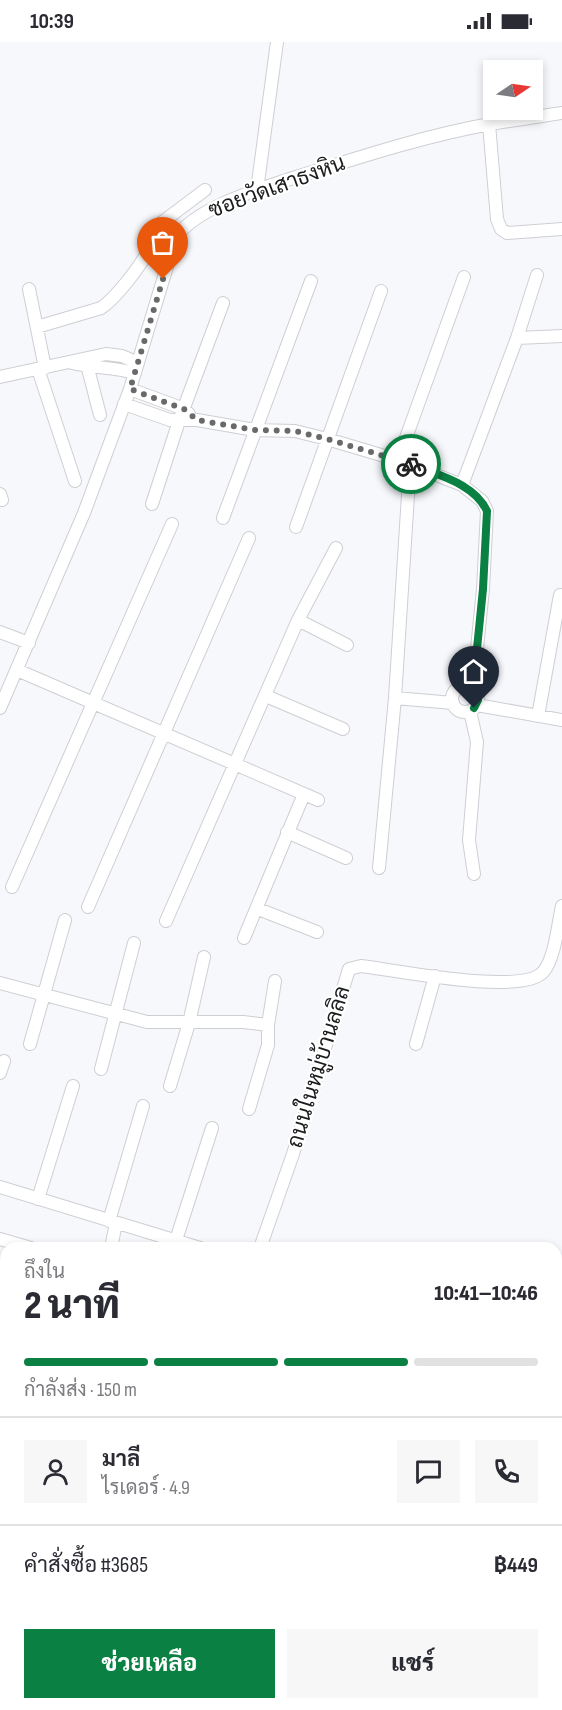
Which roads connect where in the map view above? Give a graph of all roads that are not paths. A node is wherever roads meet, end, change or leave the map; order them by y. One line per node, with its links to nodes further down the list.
1 (277, 42): 5 (street)
2 (562, 114): 3 (street, ซอยวัดเสาธงหิน)
3 (489, 124): 5 (street, ซอยวัดเสาธงหิน); 6 (street)
4 (205, 190): 13 (street)
5 (257, 190): 18 (street, ซอยวัดเสาธงหิน)
6 (562, 229)
7 (537, 275): 15 (street)
8 (464, 277): 26 (street)
9 (311, 281): 24 (street)
10 (29, 289): 13 (street)
11 (381, 291): 25 (street)
12 (223, 303): 23 (street)
13 (37, 327): 17 (street)
14 (562, 336): 15 (street)
15 (518, 338): 29 (street)
16 (86, 361): 17 (street); 18 (street); 22 (street)
17 (42, 368): 19 (street); 28 (street)
18 (137, 368): 20 (street, ซอยวัดเสาธงหิน)
19 (0, 377)
20 (130, 389): 21 (street, ซอยวัดเสาธงหิน); 23 (street)
21 (124, 404): 23 (street); 39 (street, ซอยวัดเสาธงหิน)
22 (100, 415)
23 (181, 415): 24 (street); 30 (street)
24 (255, 430): 25 (street); 31 (street)
25 (327, 439): 26 (street); 33 (street)
26 (398, 460): 27 (street)
27 (410, 464): 29 (street); 44 (street)
28 (75, 481)
29 (462, 485): 42 (street)
30 (152, 504)
31 (223, 518)
32 (172, 524): 45 (street)
33 (296, 527)
34 (249, 538): 52 (street)
35 (336, 548): 37 (street)
36 (560, 595): 49 (street)
37 (298, 620): 40 (street); 43 (street)
38 (0, 632): 39 (street)
39 (29, 643): 41 (street, ซอยวัดเสาธงหิน)
40 (347, 645)
41 (17, 670): 45 (street); 47 (street, ซอยวัดเสาธงหิน)
42 (473, 688): 46 (street); 48 (street)
43 (266, 696): 51 (street); 53 (street)
44 (395, 698): 46 (street); 58 (street)
45 (93, 703): 52 (street); 60 (street)
46 (453, 703): 48 (street)
47 (0, 708)
48 (474, 708): 49 (street); 59 (street)
49 (538, 716): 50 (street)
50 (562, 720)
51 (343, 729)
52 (163, 734): 53 (street); 62 (street)
53 (236, 765): 54 (street); 65 (street)
54 (304, 794): 55 (street); 56 (street)
55 (318, 800)
56 (287, 832): 57 (street); 63 (street)
57 (346, 858)
58 (380, 868)
59 (474, 874)
60 (12, 887)
61 (562, 906): 70 (street, ถนนในหมู่บ้านลลิล)
62 (88, 907)
63 (258, 909): 66 (street); 67 (street)
64 (65, 920): 73 (street)
65 (166, 921)
66 (317, 932)
67 (244, 938)
68 (134, 943): 74 (street)
69 (204, 957): 75 (street)
70 (435, 976): 78 (street); 91 (street, ถนนในหมู่บ้านลลิล)
71 (275, 981): 76 (street)
72 (0, 983): 73 (street)
73 (43, 995): 74 (street); 77 (street)
74 (116, 1016): 75 (street); 79 (street)
75 (189, 1023): 76 (street); 81 (street)
76 (268, 1025): 83 (street)
77 (30, 1044)
78 (416, 1044)
79 (101, 1069)
80 (73, 1086): 86 (street)
81 (170, 1086)
82 (143, 1106): 87 (street)
83 (249, 1109)
84 (212, 1128): 88 (street)
85 (0, 1187): 86 (street)
86 (38, 1199): 87 (street)
87 (112, 1222): 88 (street); 89 (street)
88 (176, 1240): 90 (street)
89 (111, 1242)
90 (181, 1242)
91 (262, 1242)

